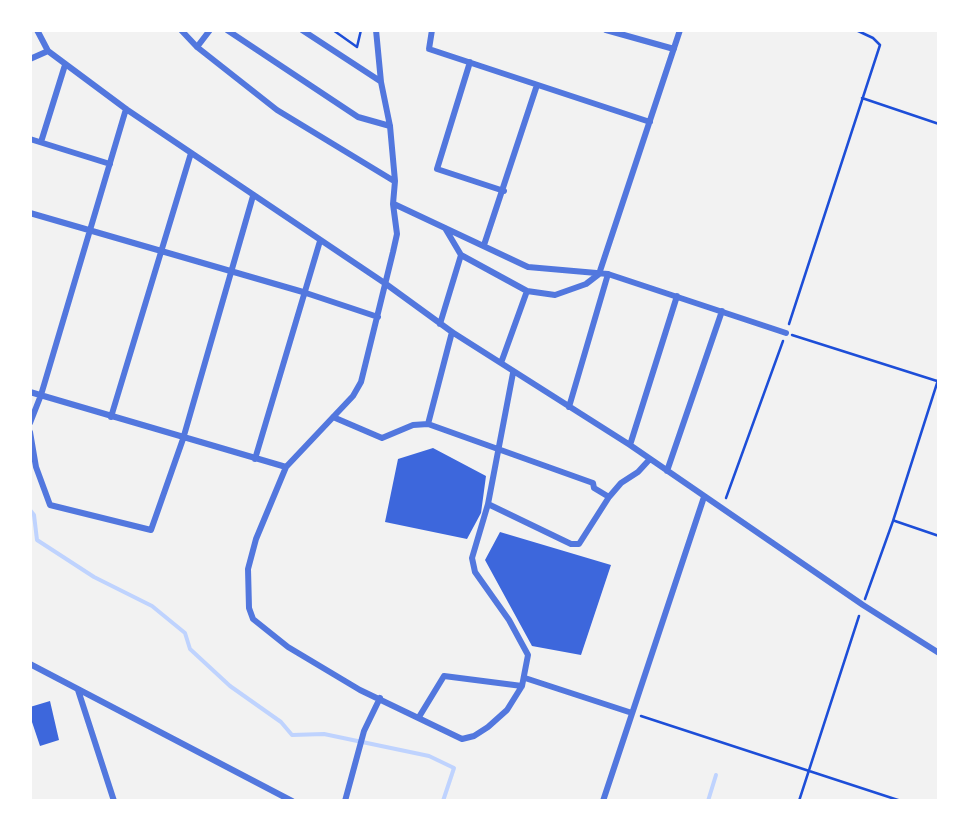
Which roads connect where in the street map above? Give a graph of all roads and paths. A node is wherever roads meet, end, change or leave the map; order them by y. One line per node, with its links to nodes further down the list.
1 (38, 30): 15 (street)
2 (181, 30): 13 (street)
3 (210, 30): 13 (street)
4 (227, 30): 25 (street)
5 (302, 30): 19 (street)
6 (333, 30): 7 (path)
7 (361, 30)
8 (376, 30): 19 (street)
9 (432, 30): 17 (street)
10 (606, 30): 14 (street)
11 (680, 30): 14 (street)
12 (856, 30): 21 (path)
13 (198, 47): 30 (street)
14 (674, 50): 23 (street)
15 (48, 51): 16 (street); 18 (street)
16 (30, 59)
17 (470, 62): 20 (street); 31 (street)
18 (65, 65): 22 (street); 27 (street)
19 (381, 82): 25 (street)
20 (537, 85): 23 (street); 31 (street)
21 (861, 97): 24 (path); 51 (path)
22 (126, 109): 28 (street); 29 (street)
23 (650, 122): 42 (street)
24 (939, 124)
25 (390, 126): 30 (street)
26 (30, 139): 27 (street)
27 (41, 142): 29 (street)
28 (190, 152): 32 (street); 39 (street)
29 (110, 164): 36 (street)
30 (396, 181): 33 (street)
31 (504, 191): 38 (street)
32 (253, 196): 37 (street); 41 (street)
33 (393, 204): 35 (street); 43 (street)
34 (30, 213): 36 (street)
35 (444, 227): 38 (street); 40 (street)
36 (91, 231): 39 (street); 56 (street)
37 (320, 241): 43 (street); 45 (street)
38 (484, 246): 42 (street)
39 (161, 250): 41 (street); 58 (street)
40 (461, 255): 44 (street); 49 (street)
41 (232, 273): 45 (street); 63 (street)
42 (604, 274): 44 (street); 46 (street); 57 (street)
43 (386, 284): 48 (street); 49 (street)
44 (527, 291): 52 (street)
45 (303, 292): 48 (street); 66 (street)
46 (677, 296): 47 (street); 64 (street)
47 (722, 311): 51 (street); 69 (street)
48 (378, 317): 59 (street)
49 (440, 324): 50 (street)
50 (452, 332): 52 (street); 61 (street)
51 (786, 333): 54 (path); 73 (path)
52 (502, 363): 53 (street)
53 (513, 373): 57 (street); 65 (street)
54 (939, 380): 74 (path)
55 (30, 392): 56 (street)
56 (41, 395): 58 (street); 60 (street)
57 (568, 407): 64 (street)
58 (111, 417): 63 (street)
59 (333, 417): 61 (street); 68 (street)
60 (30, 423)
61 (428, 424): 65 (street)
62 (30, 432): 63 (street)
63 (183, 439): 66 (street)
64 (630, 445): 67 (street)
65 (498, 448): 70 (street); 72 (street)
66 (255, 460): 68 (street)
67 (649, 460): 69 (street); 70 (street)
68 (286, 467): 81 (street)
69 (668, 472): 71 (street)
70 (609, 497): 72 (street)
71 (704, 497): 73 (street); 82 (street)
72 (488, 504): 79 (street)
73 (722, 509): 76 (street)
74 (894, 521): 75 (path); 76 (path)
75 (939, 536)
76 (863, 604): 77 (street); 84 (path)
77 (939, 652)
78 (32, 666): 80 (street)
79 (524, 682): 82 (street); 83 (street); 83 (street)
80 (77, 689): 85 (street); 86 (street)
81 (380, 698): 83 (street); 89 (street)
82 (632, 713): 84 (path); 90 (street)
83 (419, 717)
84 (809, 769): 91 (path); 92 (path)
85 (268, 788): 87 (street); 88 (street)
86 (110, 800)
87 (261, 801)
88 (292, 801)
89 (345, 801)
90 (603, 801)
91 (799, 801)
92 (901, 801)

